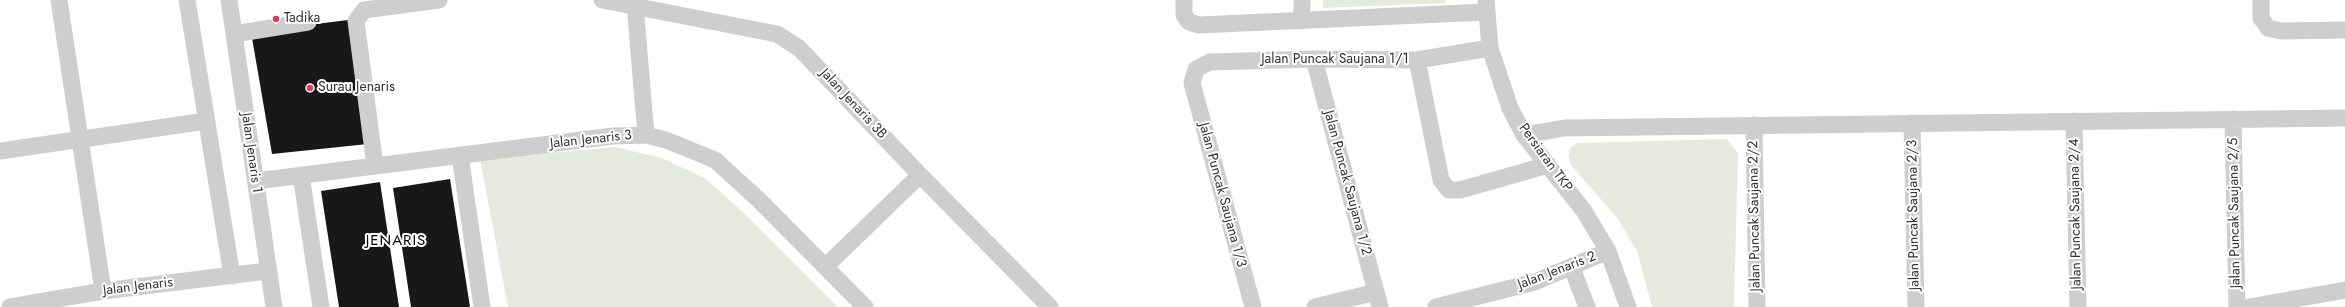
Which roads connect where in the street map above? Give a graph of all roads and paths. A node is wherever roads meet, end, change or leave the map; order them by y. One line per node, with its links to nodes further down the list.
1 (59, 0): 28 (street)
2 (187, 0): 22 (street)
3 (229, 0): 15 (street, Jalan Jenaris 1)
4 (439, 0): 32 (street)
5 (602, 0): 9 (street, Jalan Jenaris 3B)
6 (1184, 0): 12 (street)
7 (1302, 0): 12 (street)
8 (2261, 0): 14 (street)
9 (635, 5): 27 (street); 34 (street, Jalan Jenaris 3B)
10 (1457, 6): 11 (street); 12 (street)
11 (1487, 6): 16 (street, Persiaran TKP)
12 (1302, 20)
13 (308, 22): 15 (street)
14 (2345, 30)
15 (234, 34): 35 (street, Jalan Jenaris 1)
16 (1490, 48): 18 (street, Jalan Puncak Saujana 1/1); 26 (street, Persiaran TKP)
17 (1314, 59): 18 (street, Jalan Puncak Saujana 1/1); 19 (street, Jalan Puncak Saujana 1/1); 43 (street, Jalan Puncak Saujana 1/2)
18 (1418, 60): 31 (street)
19 (1192, 83): 50 (street, Jalan Puncak Saujana 1/3)
20 (2345, 118): 21 (street)
21 (2233, 119): 23 (street); 58 (street, Jalan Puncak Saujana 2/5)
22 (206, 121): 28 (street); 40 (street)
23 (2074, 121): 24 (street); 57 (street, Jalan Puncak Saujana 2/4)
24 (1912, 123): 25 (street); 56 (street, Jalan Puncak Saujana 2/3)
25 (1754, 125): 26 (street); 55 (street, Jalan Puncak Saujana 2/2)
26 (1524, 134): 31 (street, Persiaran TKP)
27 (646, 135): 30 (street, Jalan Jenaris 3); 37 (street, Jalan Jenaris 3)
28 (80, 139): 29 (street); 42 (street)
29 (0, 151)
30 (460, 155): 32 (street, Jalan Jenaris 3); 47 (street)
31 (1548, 165): 36 (street, Persiaran TKP)
32 (375, 166): 33 (street, Jalan Jenaris 3)
33 (301, 175): 35 (street, Jalan Jenaris 3); 46 (street)
34 (920, 175): 37 (street); 49 (street, Jalan Jenaris 3B)
35 (256, 181): 39 (street, Jalan Jenaris 1)
36 (1608, 251): 38 (street, Jalan Jenaris 2); 54 (street, Persiaran TKP)
37 (825, 267): 48 (street, Jalan Jenaris 3)
38 (1572, 268): 52 (street, Jalan Jenaris 2); 53 (street)
39 (267, 271): 40 (street, Jalan Jenaris); 45 (street, Jalan Jenaris 1)
40 (232, 276): 42 (street, Jalan Jenaris)
41 (2345, 290): 59 (street)
42 (103, 291): 44 (street, Jalan Jenaris)
43 (1378, 299): 51 (street)
44 (10, 307)
45 (274, 307)
46 (320, 307)
47 (482, 307)
48 (865, 307)
49 (1050, 307)
50 (1253, 307)
51 (1315, 307)
52 (1436, 307)
53 (1587, 307)
54 (1628, 307)
55 (1757, 307)
56 (1916, 307)
57 (2078, 307)
58 (2236, 307)
59 (2249, 307)

